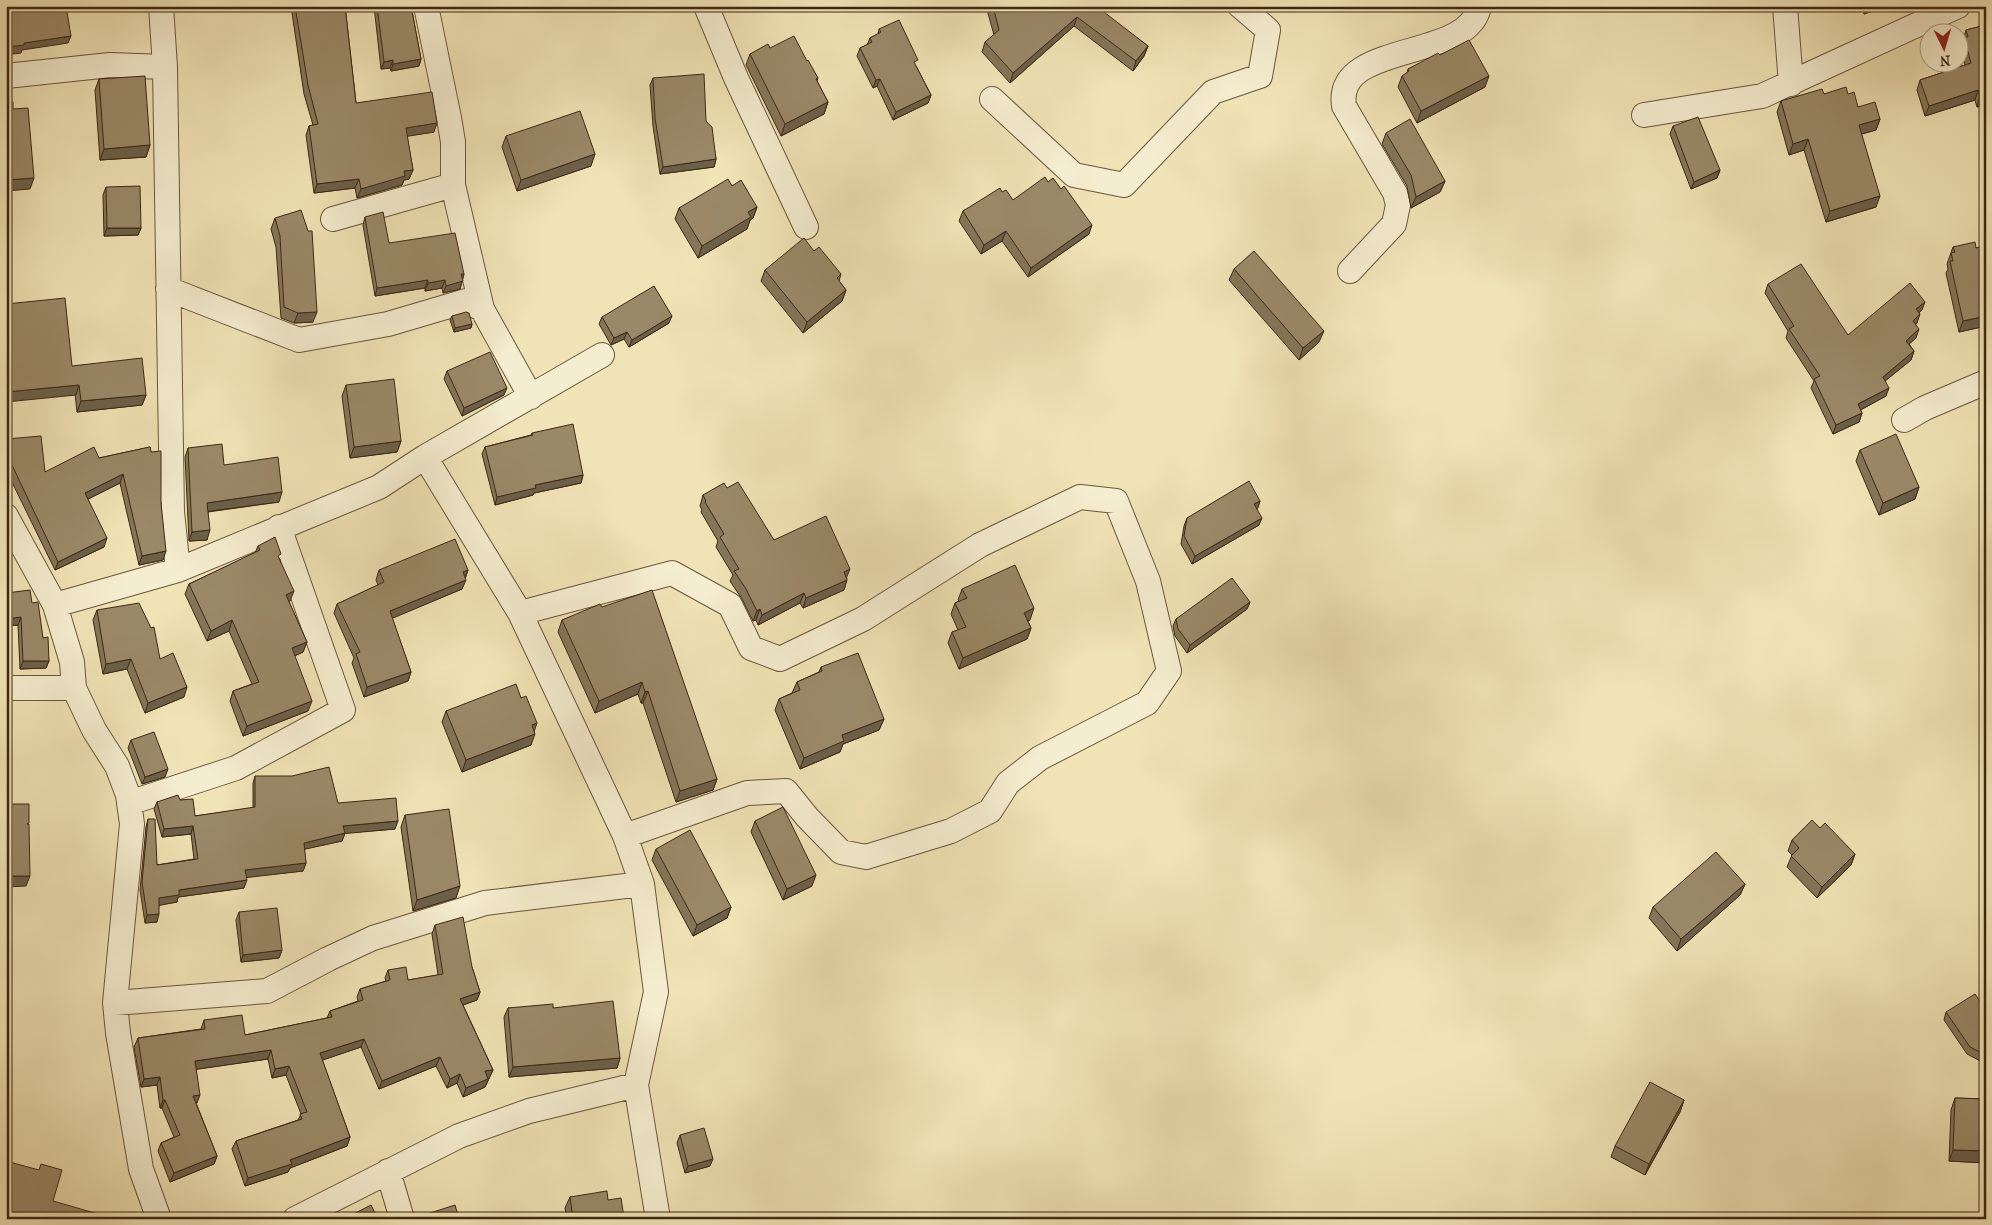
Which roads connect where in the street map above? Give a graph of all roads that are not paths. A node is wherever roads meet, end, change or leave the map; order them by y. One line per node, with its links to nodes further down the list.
1 (161, 6): 8 (street)
2 (426, 6): 13 (street)
3 (706, 6): 15 (street)
4 (1240, 6): 11 (street)
5 (1479, 6): 16 (street)
6 (1785, 6): 10 (street)
7 (1958, 6): 10 (street)
8 (165, 67): 9 (street); 17 (street)
9 (6, 76)
10 (1791, 84): 12 (street)
11 (992, 99)
12 (1644, 115)
13 (453, 185): 14 (street); 18 (street)
14 (332, 219)
15 (806, 227)
16 (1350, 271)
17 (168, 289): 18 (street); 26 (street)
18 (482, 309): 21 (street)
19 (602, 355): 21 (street)
20 (1986, 382): 22 (street)
21 (531, 397): 23 (street)
22 (1904, 420)
23 (425, 457): 25 (street); 28 (street)
24 (6, 516): 27 (street)
25 (279, 527): 26 (street); 31 (street)
26 (178, 570): 27 (street)
27 (55, 605): 30 (street)
28 (520, 613): 32 (street); 32 (street)
29 (6, 688): 30 (street)
30 (74, 688): 31 (street)
31 (129, 803): 34 (street)
32 (625, 836): 33 (street)
33 (642, 884): 34 (street); 35 (street)
34 (115, 1003): 37 (street)
35 (636, 1085): 36 (street); 40 (street)
36 (388, 1171): 38 (street); 39 (street)
37 (158, 1219)
38 (295, 1219)
39 (402, 1219)
40 (658, 1219)

